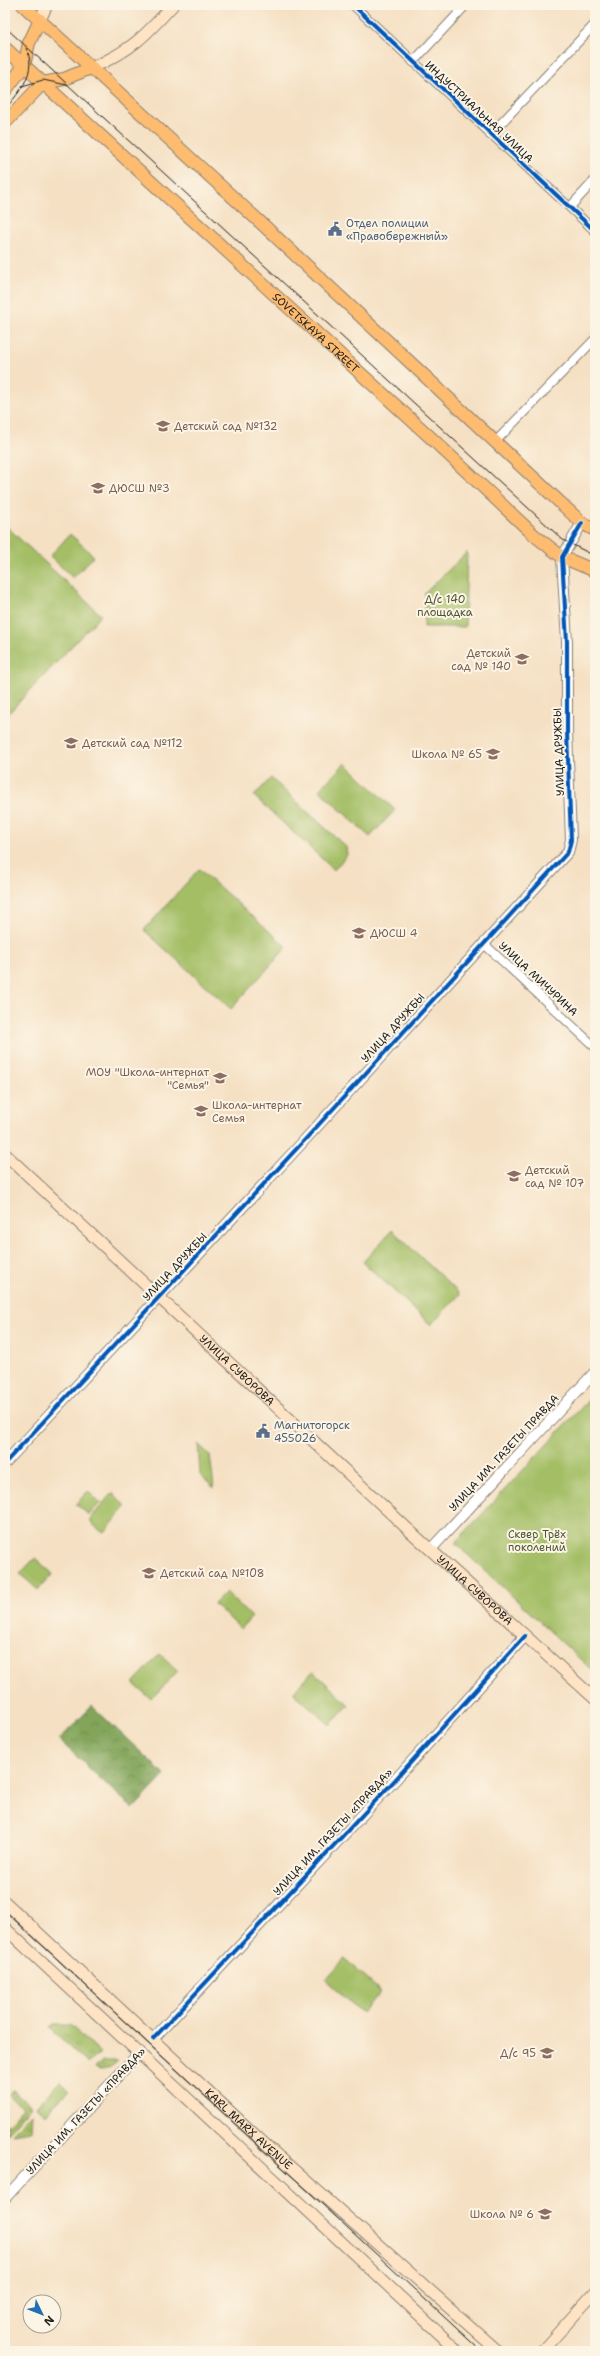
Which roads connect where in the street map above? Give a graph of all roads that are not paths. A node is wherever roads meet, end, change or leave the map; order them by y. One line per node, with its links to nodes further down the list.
1 (23, 5): 7 (main road)
2 (47, 5): 7 (main road)
3 (174, 5): 11 (main road)
4 (353, 5): 9 (street, ИНДУСТРИАЛЬНАЯ УЛИЦА)
5 (466, 5): 9 (street)
6 (595, 24): 15 (street)
7 (37, 25): 10 (main road); 11 (main road)
8 (5, 48): 10 (main road)
9 (413, 62): 15 (street, ИНДУСТРИАЛЬНАЯ УЛИЦА)
10 (24, 66): 12 (main road, SOVETSKAYA STREET); 13 (main road)
11 (91, 68): 12 (main road); 20 (main road)
12 (43, 83): 14 (main road); 23 (main road, SOVETSKAYA STREET)
13 (5, 91)
14 (5, 124)
15 (490, 135): 17 (street, ИНДУСТРИАЛЬНАЯ УЛИЦА)
16 (595, 180): 17 (street)
17 (570, 207): 18 (street, ИНДУСТРИАЛЬНАЯ УЛИЦА)
18 (595, 231)
19 (595, 339): 20 (street)
20 (496, 442): 21 (main road)
21 (582, 523): 22 (main road); 23 (street)
22 (595, 530)
23 (562, 557): 24 (main road, SOVETSKAYA STREET); 25 (street, УЛИЦА ДРУЖБЫ)
24 (595, 571)
25 (483, 943): 26 (street, УЛИЦА МИЧУРИНА); 28 (street, УЛИЦА ДРУЖБЫ)
26 (595, 1047)
27 (5, 1154): 28 (main road, УЛИЦА СУВОРОВА)
28 (159, 1298): 30 (street, УЛИЦА ДРУЖБЫ); 31 (main road, УЛИЦА СУВОРОВА)
29 (595, 1372): 31 (street, УЛИЦА ИМ. ГАЗЕТЫ ПРАВДА)
30 (5, 1463)
31 (431, 1549): 32 (main road, УЛИЦА СУВОРОВА)
32 (526, 1636): 33 (main road, УЛИЦА СУВОРОВА); 36 (street, УЛИЦА ИМ. ГАЗЕТЫ «ПРАВДА»)
33 (595, 1699)
34 (5, 1902): 36 (main road, KARL MARX AVENUE)
35 (5, 1928): 37 (main road, KARL MARX AVENUE)
36 (153, 2039): 37 (main road, УЛИЦА ИМ. ГАЗЕТЫ «ПРАВДА»); 41 (main road, KARL MARX AVENUE)
37 (140, 2052): 38 (street, УЛИЦА ИМ. ГАЗЕТЫ «ПРАВДА»); 40 (main road, KARL MARX AVENUE)
38 (5, 2198)
39 (595, 2292): 42 (main road)
40 (458, 2351)
41 (498, 2351)
42 (542, 2351)

